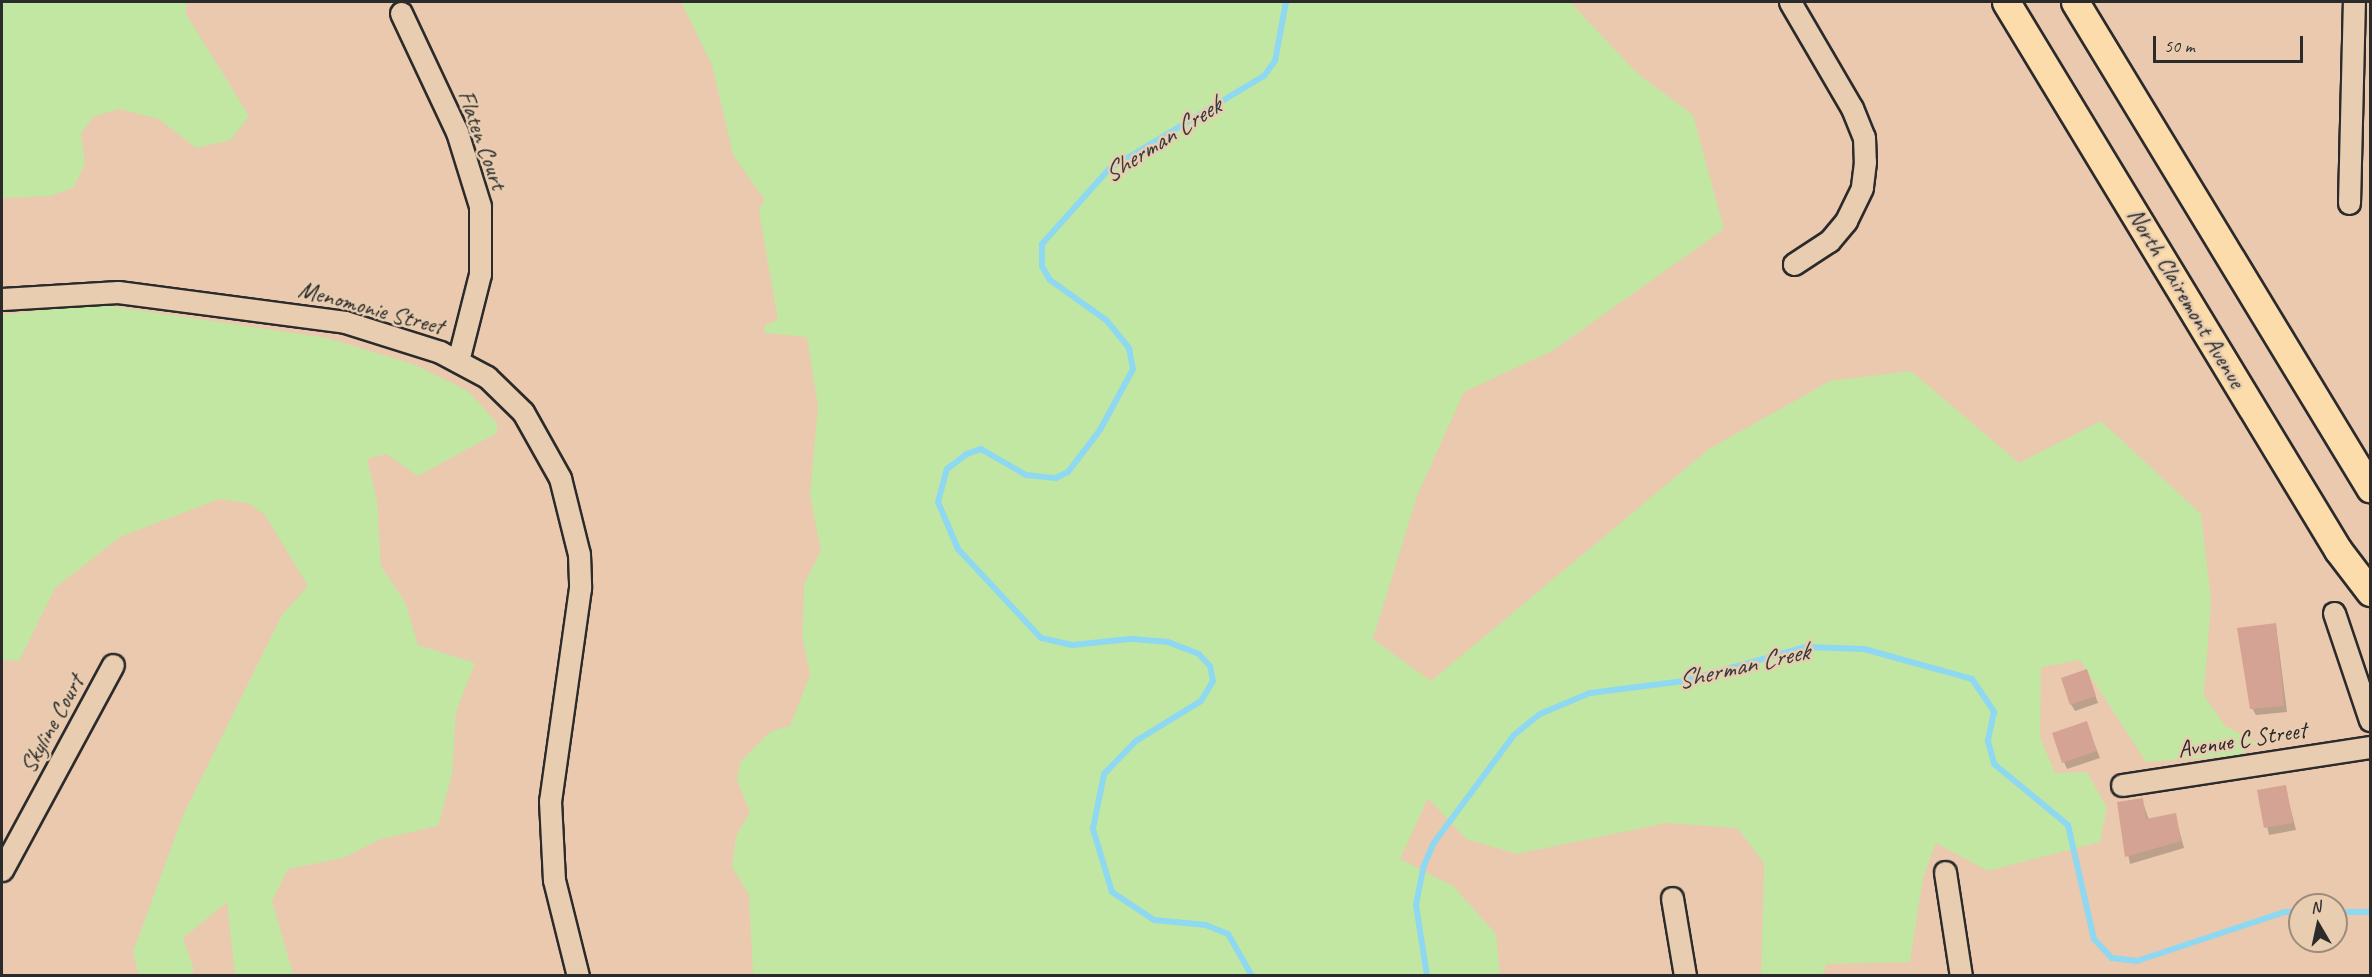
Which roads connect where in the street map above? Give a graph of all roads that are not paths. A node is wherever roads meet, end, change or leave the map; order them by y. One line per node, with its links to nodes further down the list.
1 (1790, 2): 7 (street)
2 (2006, 2): 11 (main road, North Clairemont Avenue)
3 (2075, 2): 10 (main road)
4 (2354, 2): 6 (street)
5 (401, 13): 9 (street, Flaten Court)
6 (2349, 203)
7 (1794, 264)
8 (2, 299): 9 (street, Menomonie Street)
9 (458, 361): 20 (street, Menomonie Street)
10 (2370, 488)
11 (2370, 592)
12 (2334, 613): 14 (street)
13 (113, 664): 17 (street, Skyline Court)
14 (2370, 720)
15 (2370, 747): 16 (street, Avenue C Street)
16 (2122, 785)
17 (2, 870)
18 (1945, 872): 22 (street)
19 (1672, 898): 21 (street)
20 (578, 975)
21 (1684, 975)
22 (1961, 975)

